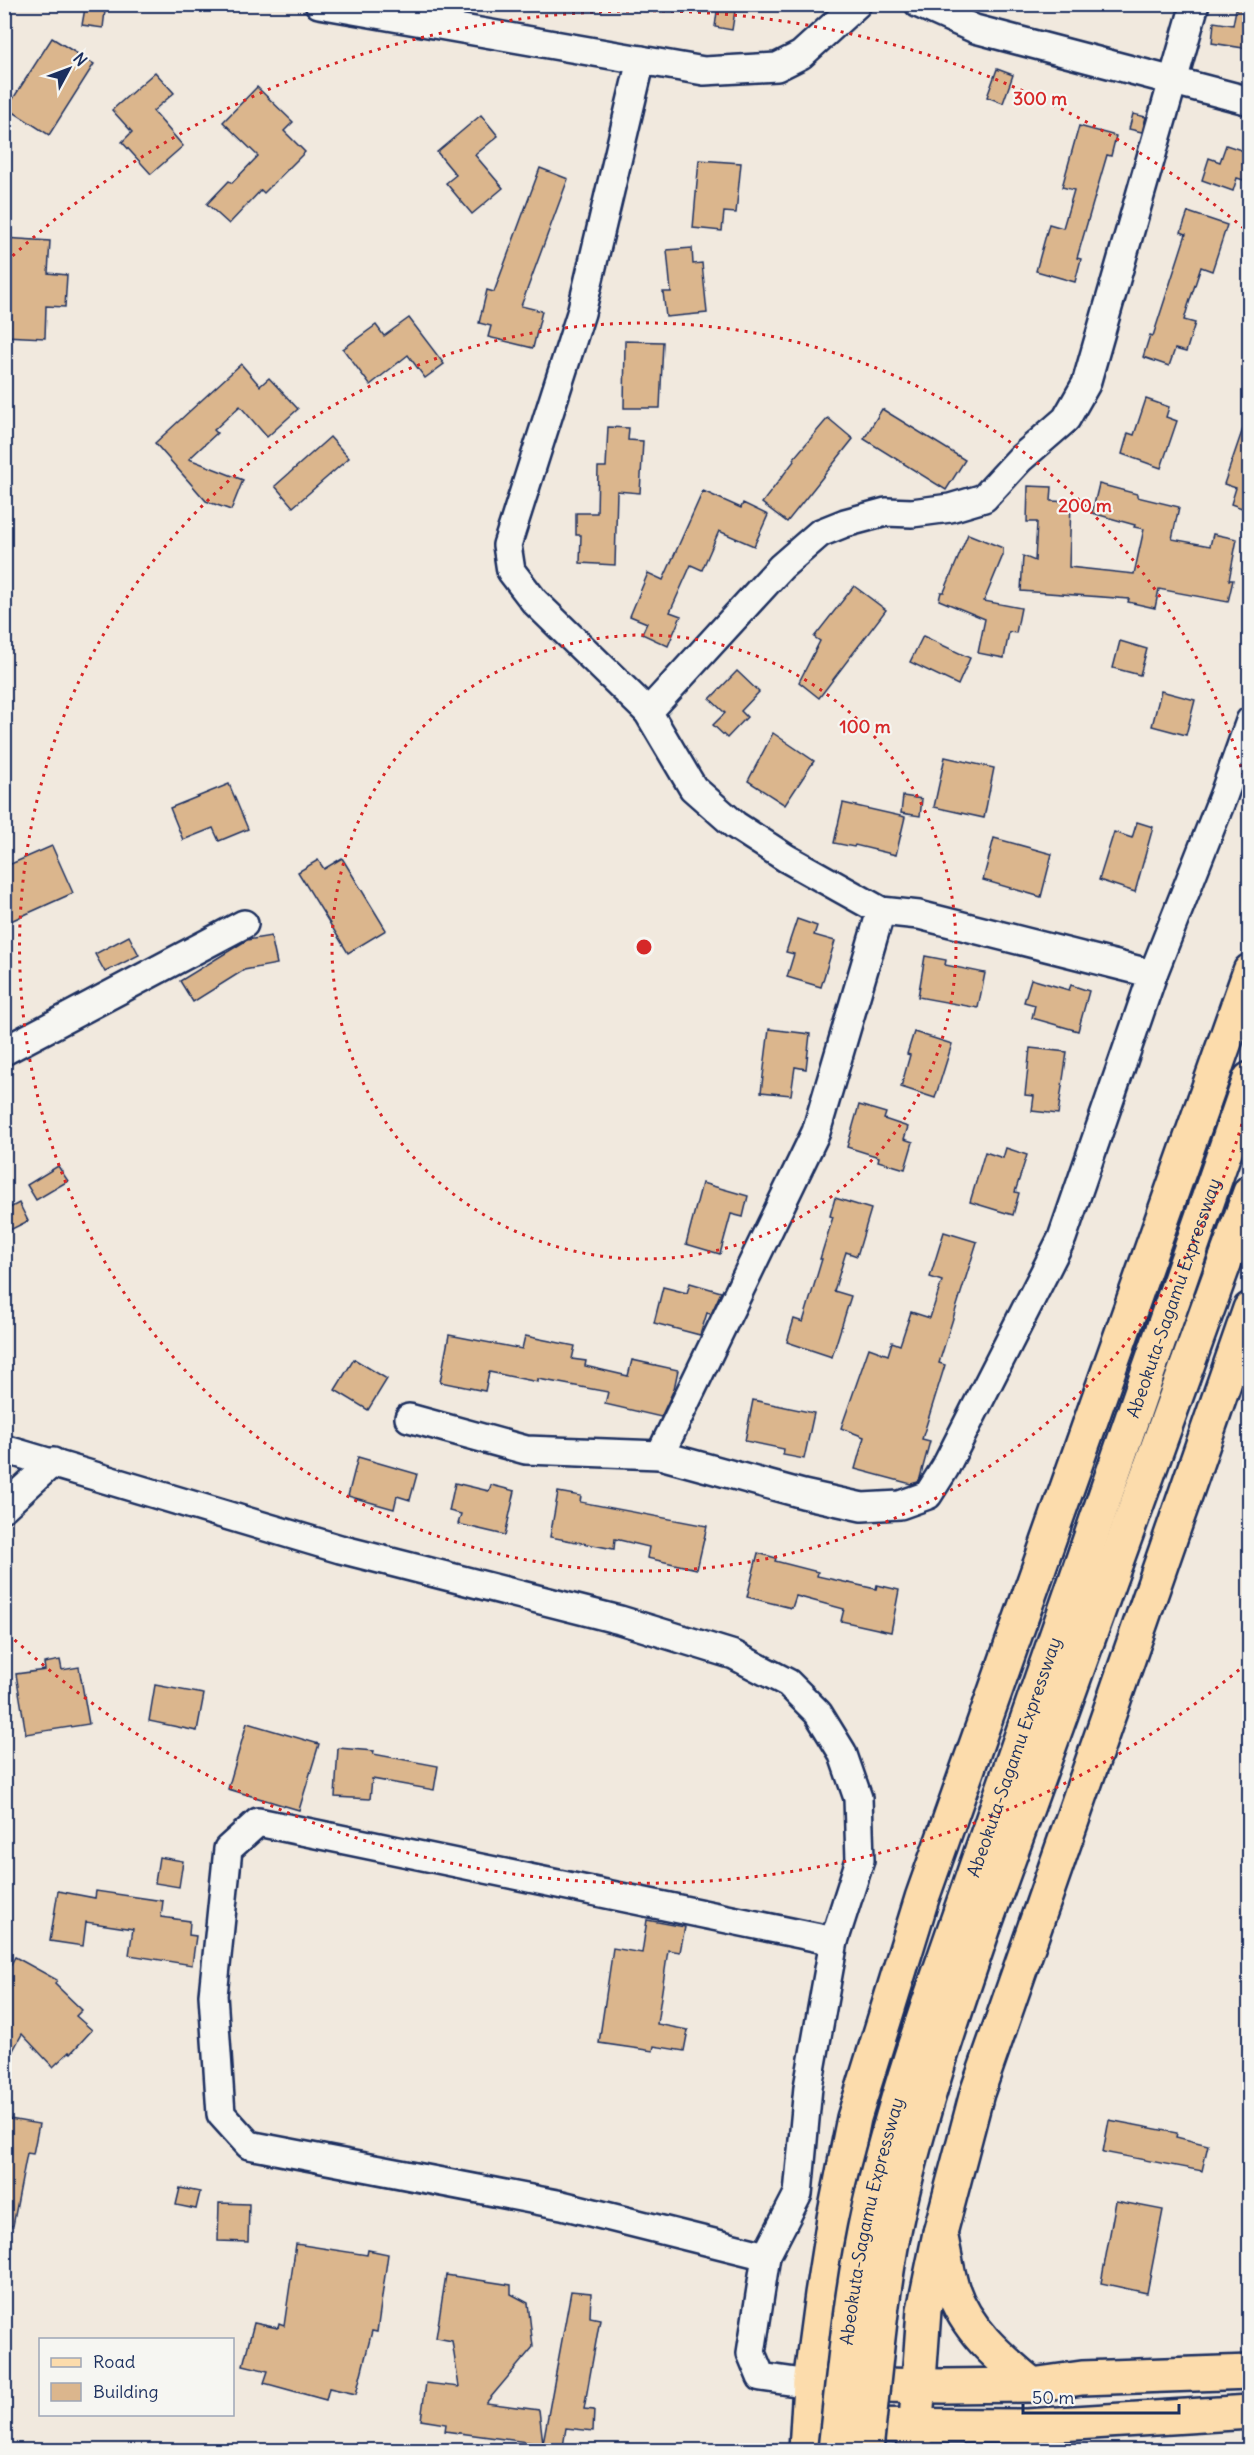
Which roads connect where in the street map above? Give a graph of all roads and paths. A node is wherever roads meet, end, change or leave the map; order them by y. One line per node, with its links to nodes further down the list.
1 (319, 4): 5 (street)
2 (857, 4): 5 (street)
3 (919, 4): 6 (street)
4 (1196, 4): 6 (street)
5 (641, 60): 8 (street)
6 (1174, 82): 7 (street); 8 (street)
7 (1250, 101)
8 (648, 712): 10 (street)
9 (1250, 721): 13 (street)
10 (881, 911): 13 (street); 20 (street)
11 (244, 924): 14 (street)
12 (1250, 971): 28 (main road)
13 (1153, 974): 20 (street)
14 (4, 1051)
15 (1250, 1079): 23 (main road, Abeokuta-Sagamu Expressway)
16 (1250, 1191): 23 (main road, Abeokuta-Sagamu Expressway)
17 (1250, 1309): 25 (main road)
18 (409, 1418): 20 (street)
19 (4, 1449): 21 (street)
20 (660, 1455)
21 (53, 1462): 22 (street); 24 (street)
22 (4, 1507)
23 (973, 1918): 35 (main road, Abeokuta-Sagamu Expressway, bridge); 36 (main road, Abeokuta-Sagamu Expressway, bridge)
24 (834, 1941): 26 (street); 26 (street)
25 (940, 2233): 29 (main road); 30 (main road)
26 (766, 2256): 28 (street)
27 (1250, 2372): 29 (main road)
28 (810, 2384): 30 (main road); 33 (main road)
29 (1032, 2385): 30 (main road)
30 (918, 2386): 34 (main road)
31 (1250, 2412): 32 (main road)
32 (1027, 2426): 34 (main road); 37 (main road)
33 (807, 2438): 34 (main road)
34 (915, 2439)
35 (835, 2451)
36 (866, 2451)
37 (1007, 2451)

